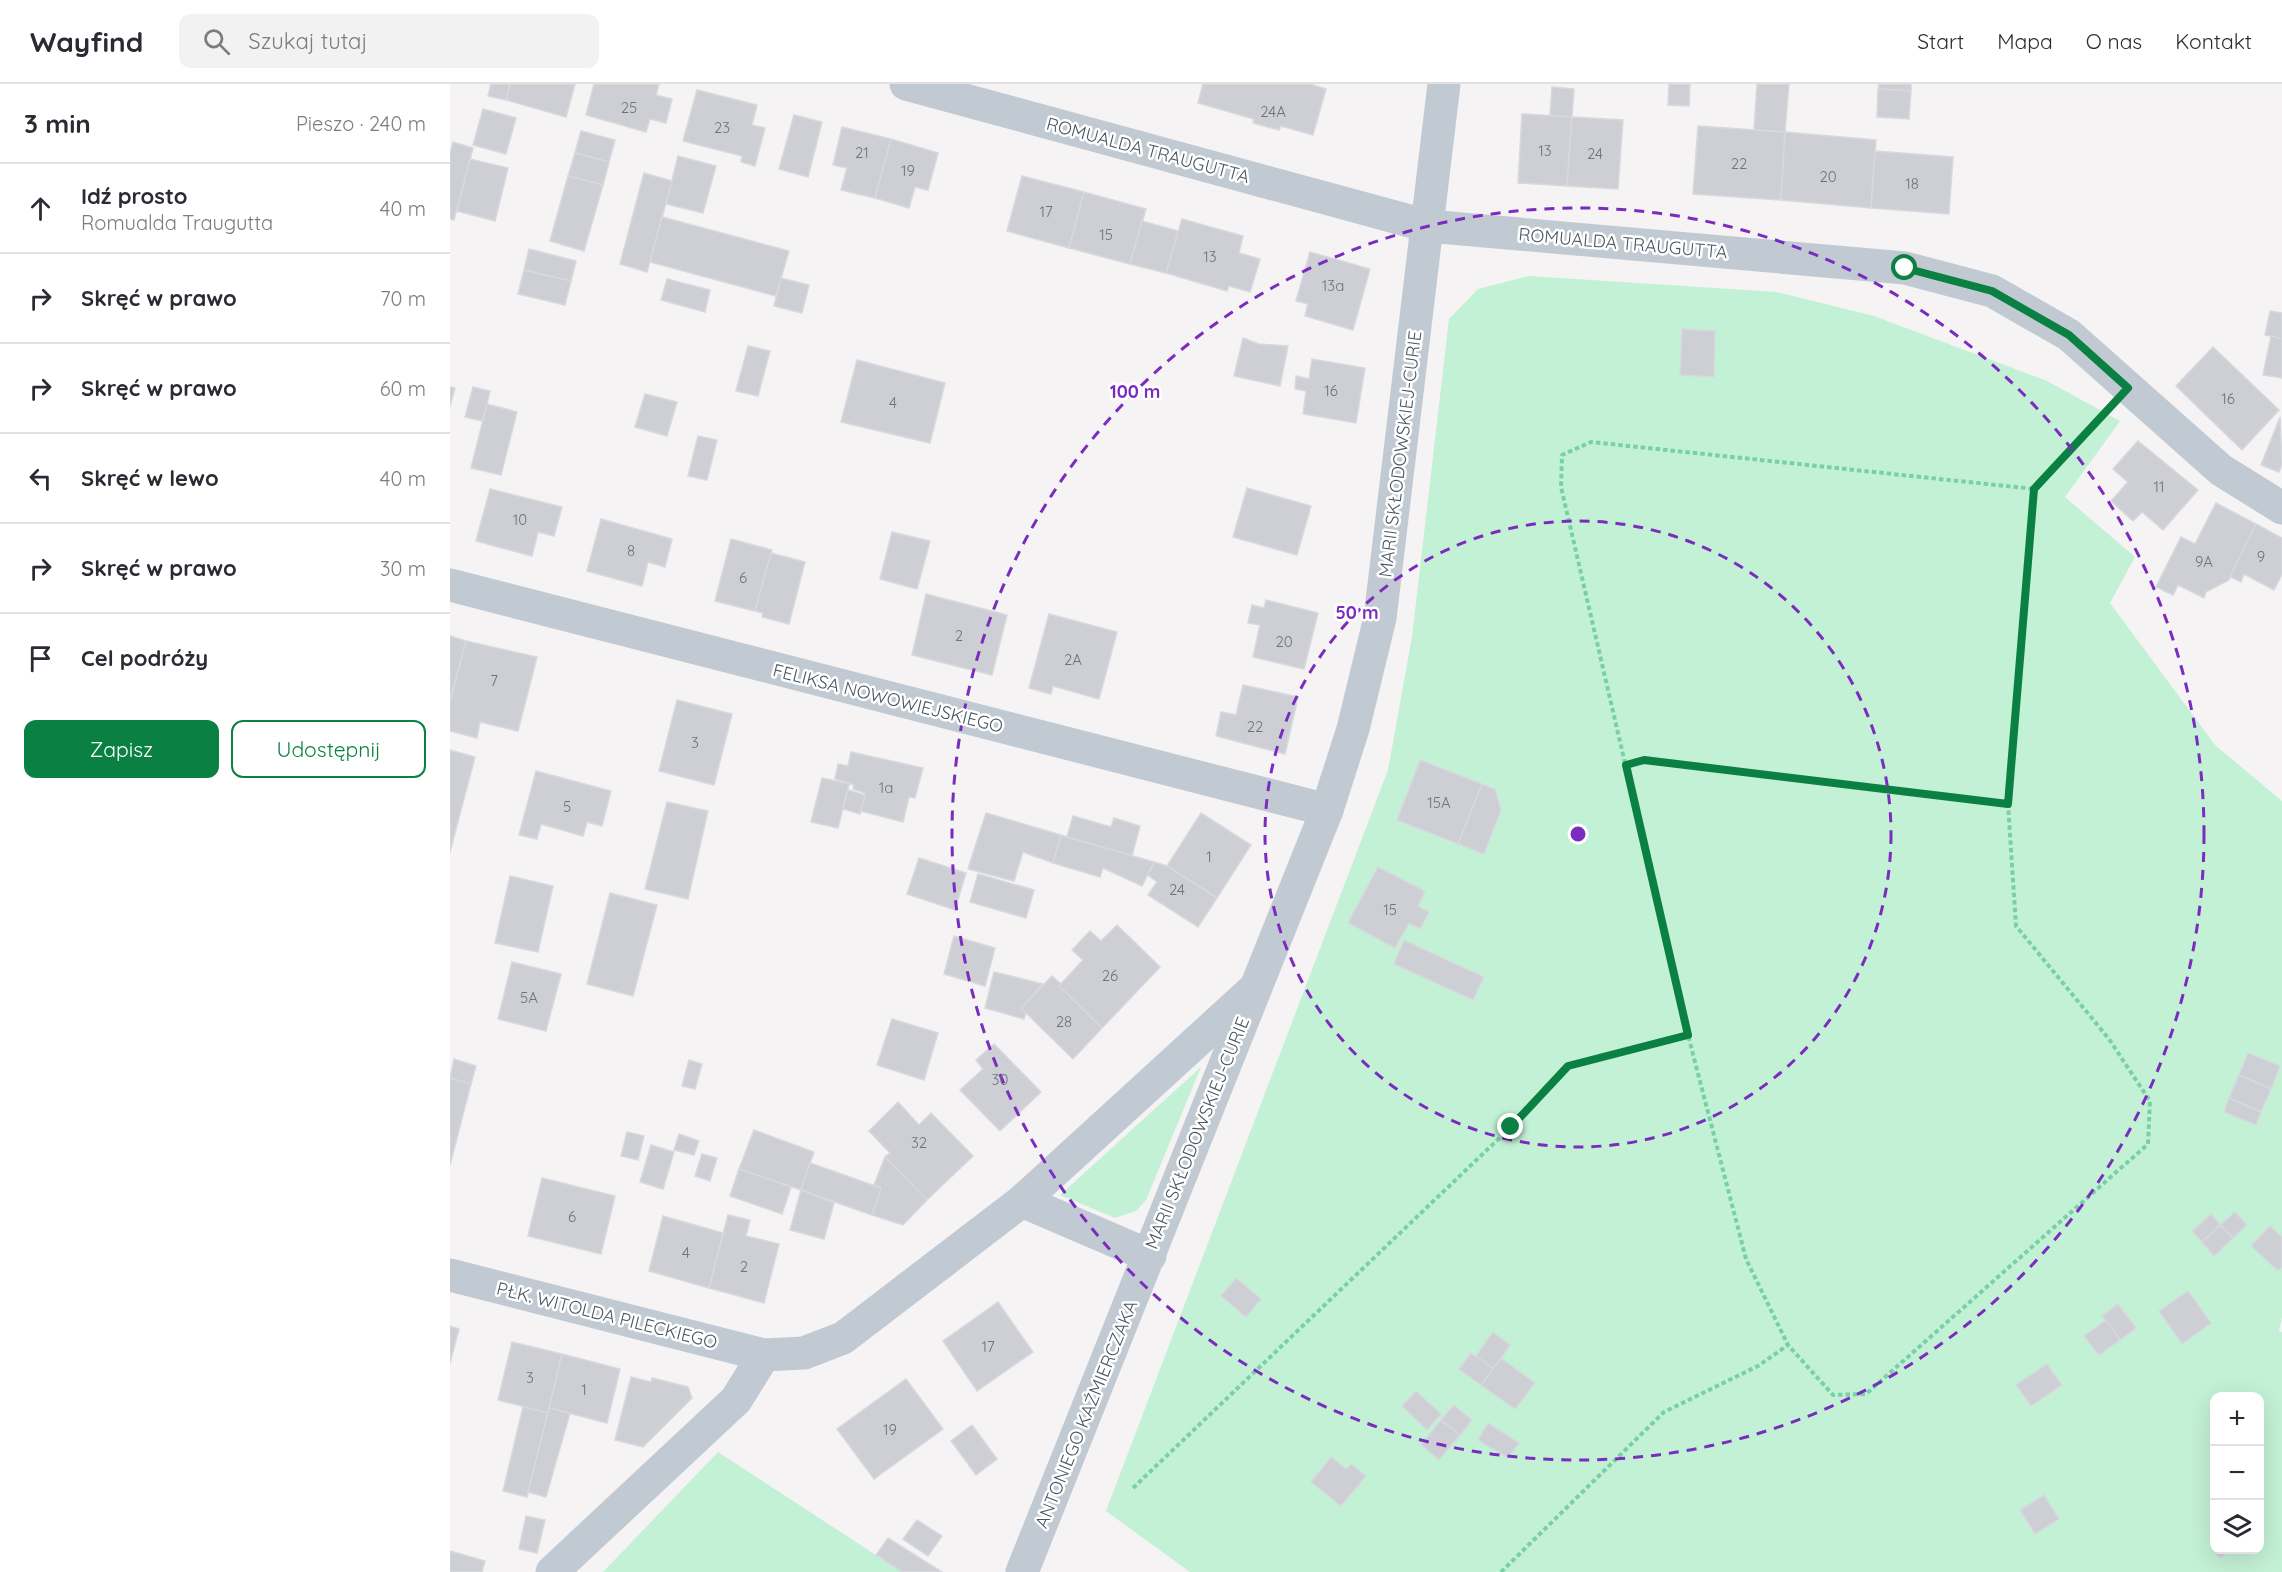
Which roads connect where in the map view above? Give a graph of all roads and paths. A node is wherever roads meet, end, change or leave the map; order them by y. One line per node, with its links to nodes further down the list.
1 (906, 84): 3 (street, ROMUALDA TRAUGUTTA)
2 (1444, 84): 3 (street, MARII SKŁODOWSKIEJ-CURIE)
3 (1428, 226): 4 (street, ROMUALDA TRAUGUTTA); 10 (street, MARII SKŁODOWSKIEJ-CURIE)
4 (2128, 388): 5 (path); 6 (street, ROMUALDA TRAUGUTTA)
5 (2034, 489): 8 (path); 9 (path)
6 (2282, 508)
7 (450, 585): 10 (street, FELIKSA NOWOWIEJSKIEGO)
8 (1626, 765): 9 (path); 12 (path)
9 (2008, 804): 16 (path)
10 (1327, 810): 11 (street, MARII SKŁODOWSKIEJ-CURIE)
11 (1257, 986): 13 (street, MARII SKŁODOWSKIEJ-CURIE); 14 (street, MARII SKŁODOWSKIEJ-CURIE)
12 (1688, 1035): 16 (path); 18 (path)
13 (1022, 1201): 14 (street, MARII SKŁODOWSKIEJ-CURIE); 17 (street, MARII SKŁODOWSKIEJ-CURIE)
14 (1150, 1256): 20 (street, ANTONIEGO KAŹMIERCZAKA)
15 (450, 1275): 17 (street, PŁK. WITOLDA PILECKIEGO)
16 (1788, 1345): 21 (path)
17 (764, 1355): 19 (street)
18 (1133, 1488)
19 (552, 1572)
20 (1022, 1572)
21 (1501, 1572)

